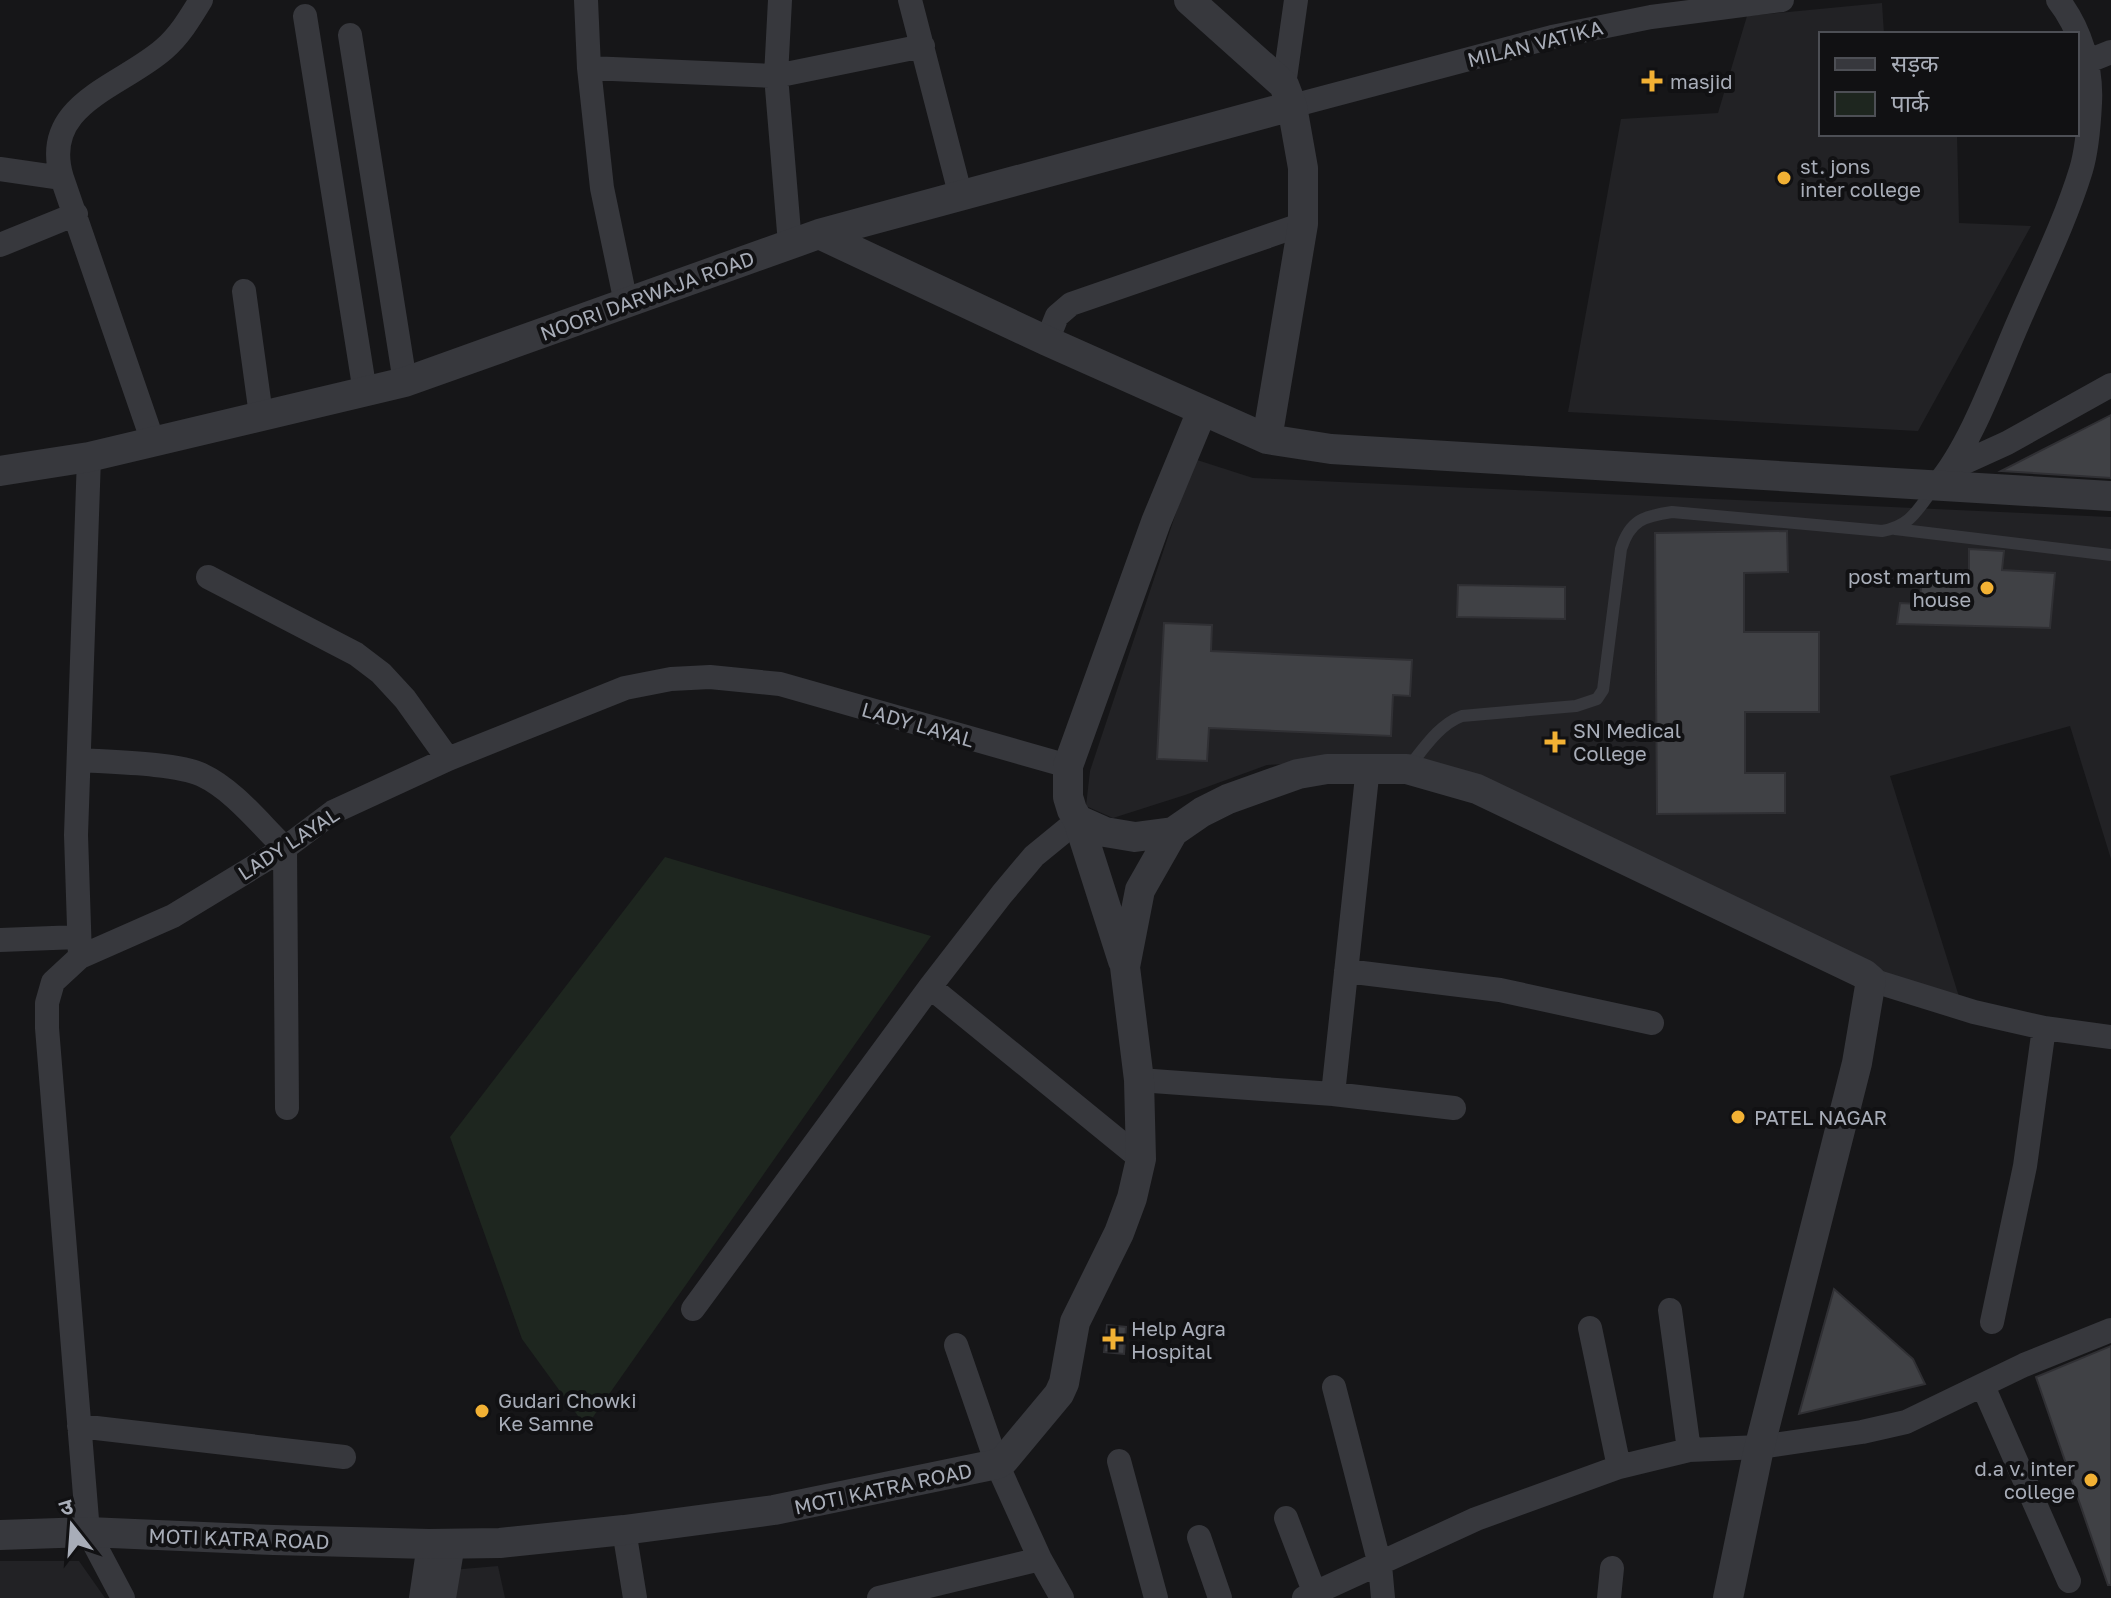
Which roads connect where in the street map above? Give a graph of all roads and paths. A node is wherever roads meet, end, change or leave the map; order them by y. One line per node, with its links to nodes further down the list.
1 (201, 0): 21 (street)
2 (586, 0): 16 (street)
3 (780, 0): 17 (street)
4 (910, 0): 13 (street)
5 (1189, 0): 18 (street)
6 (1296, 0): 18 (street)
7 (1782, 0): 18 (street, MILAN VATIKA)
8 (2058, 0): 10 (street)
9 (305, 16): 33 (street)
10 (2077, 32)
11 (350, 35): 31 (street)
12 (2079, 37): 15 (street)
13 (923, 46): 17 (street); 22 (street)
14 (2111, 52): 15 (street)
15 (2086, 62): 19 (street)
16 (589, 68): 17 (street); 29 (street)
17 (776, 76): 26 (street)
18 (1288, 96): 22 (street, NOORI DARWAJA ROAD); 24 (street)
19 (2101, 100): 40 (street)
20 (0, 169): 21 (street)
21 (62, 178): 23 (street)
22 (961, 197): 25 (street, NOORI DARWAJA ROAD)
23 (76, 214): 27 (street); 37 (street)
24 (1303, 224): 30 (street); 36 (street)
25 (819, 234): 26 (street, NOORI DARWAJA ROAD); 30 (street)
26 (790, 244): 29 (street, NOORI DARWAJA ROAD)
27 (0, 245)
28 (244, 291): 35 (street)
29 (626, 303): 31 (street, NOORI DARWAJA ROAD)
30 (1047, 341): 34 (street)
31 (405, 382): 33 (street, NOORI DARWAJA ROAD)
32 (2111, 385): 40 (street)
33 (365, 392): 35 (street, NOORI DARWAJA ROAD)
34 (1202, 411): 36 (street); 47 (street)
35 (261, 415): 37 (street, NOORI DARWAJA ROAD)
36 (1267, 439): 40 (street)
37 (153, 442): 38 (street, NOORI DARWAJA ROAD)
38 (89, 457): 39 (street, NOORI DARWAJA ROAD); 46 (street)
39 (0, 471)
40 (1944, 477): 41 (street); 42 (lane)
41 (2111, 496)
42 (1895, 529): 43 (lane); 49 (lane)
43 (2111, 555)
44 (208, 577): 45 (street)
45 (448, 759): 47 (street, LADY LAYAL); 52 (street, LADY LAYAL)
46 (79, 760): 52 (street); 54 (street)
47 (1068, 766): 50 (street)
48 (1368, 767): 49 (street); 51 (street); 56 (street)
49 (1407, 769): 57 (street)
50 (1078, 820): 51 (street); 55 (street); 58 (street)
51 (1173, 832): 55 (street, MOTI KATRA ROAD)
52 (285, 848): 54 (street, LADY LAYAL); 64 (street)
53 (0, 940): 54 (street)
54 (80, 947): 75 (street, LADY LAYAL)
55 (1125, 967): 62 (street, MOTI KATRA ROAD)
56 (1346, 971): 59 (street); 63 (street)
57 (1871, 980): 60 (street); 76 (street)
58 (930, 987): 66 (street); 67 (street)
59 (1652, 1023)
60 (2044, 1028): 61 (street); 69 (street)
61 (2111, 1037)
62 (1139, 1080): 63 (street); 66 (street, MOTI KATRA ROAD)
63 (1333, 1094): 65 (street)
64 (287, 1108)
65 (1454, 1108)
66 (1141, 1159): 80 (street, MOTI KATRA ROAD)
67 (693, 1309)
68 (1670, 1310): 77 (street)
69 (1992, 1322)
70 (1590, 1328): 81 (street)
71 (2111, 1330): 73 (street)
72 (956, 1345): 80 (street)
73 (1983, 1386): 76 (street); 91 (street)
74 (1334, 1387): 89 (street)
75 (79, 1426): 78 (street); 84 (street, LADY LAYAL)
76 (1760, 1447): 77 (street); 103 (street)
77 (1689, 1450): 81 (street)
78 (344, 1457)
79 (1119, 1461): 99 (street)
80 (997, 1464): 83 (street, MOTI KATRA ROAD); 88 (street)
81 (1619, 1467): 89 (street)
82 (1286, 1518): 92 (street)
83 (624, 1530): 87 (street, MOTI KATRA ROAD); 96 (street)
84 (88, 1532): 85 (street, MOTI KATRA ROAD); 87 (street, MOTI KATRA ROAD); 93 (street)
85 (0, 1535)
86 (1199, 1537): 100 (street)
87 (441, 1544): 94 (street); 95 (street)
88 (1040, 1559): 97 (street); 98 (street)
89 (1380, 1565): 92 (street); 101 (street)
90 (1612, 1568): 102 (street)
91 (2069, 1581)
92 (1310, 1596)
93 (123, 1598)
94 (421, 1598)
95 (444, 1598)
96 (635, 1598)
97 (879, 1598)
98 (1062, 1598)
99 (1156, 1598)
100 (1220, 1598)
101 (1383, 1598)
102 (1609, 1598)
103 (1728, 1598)

